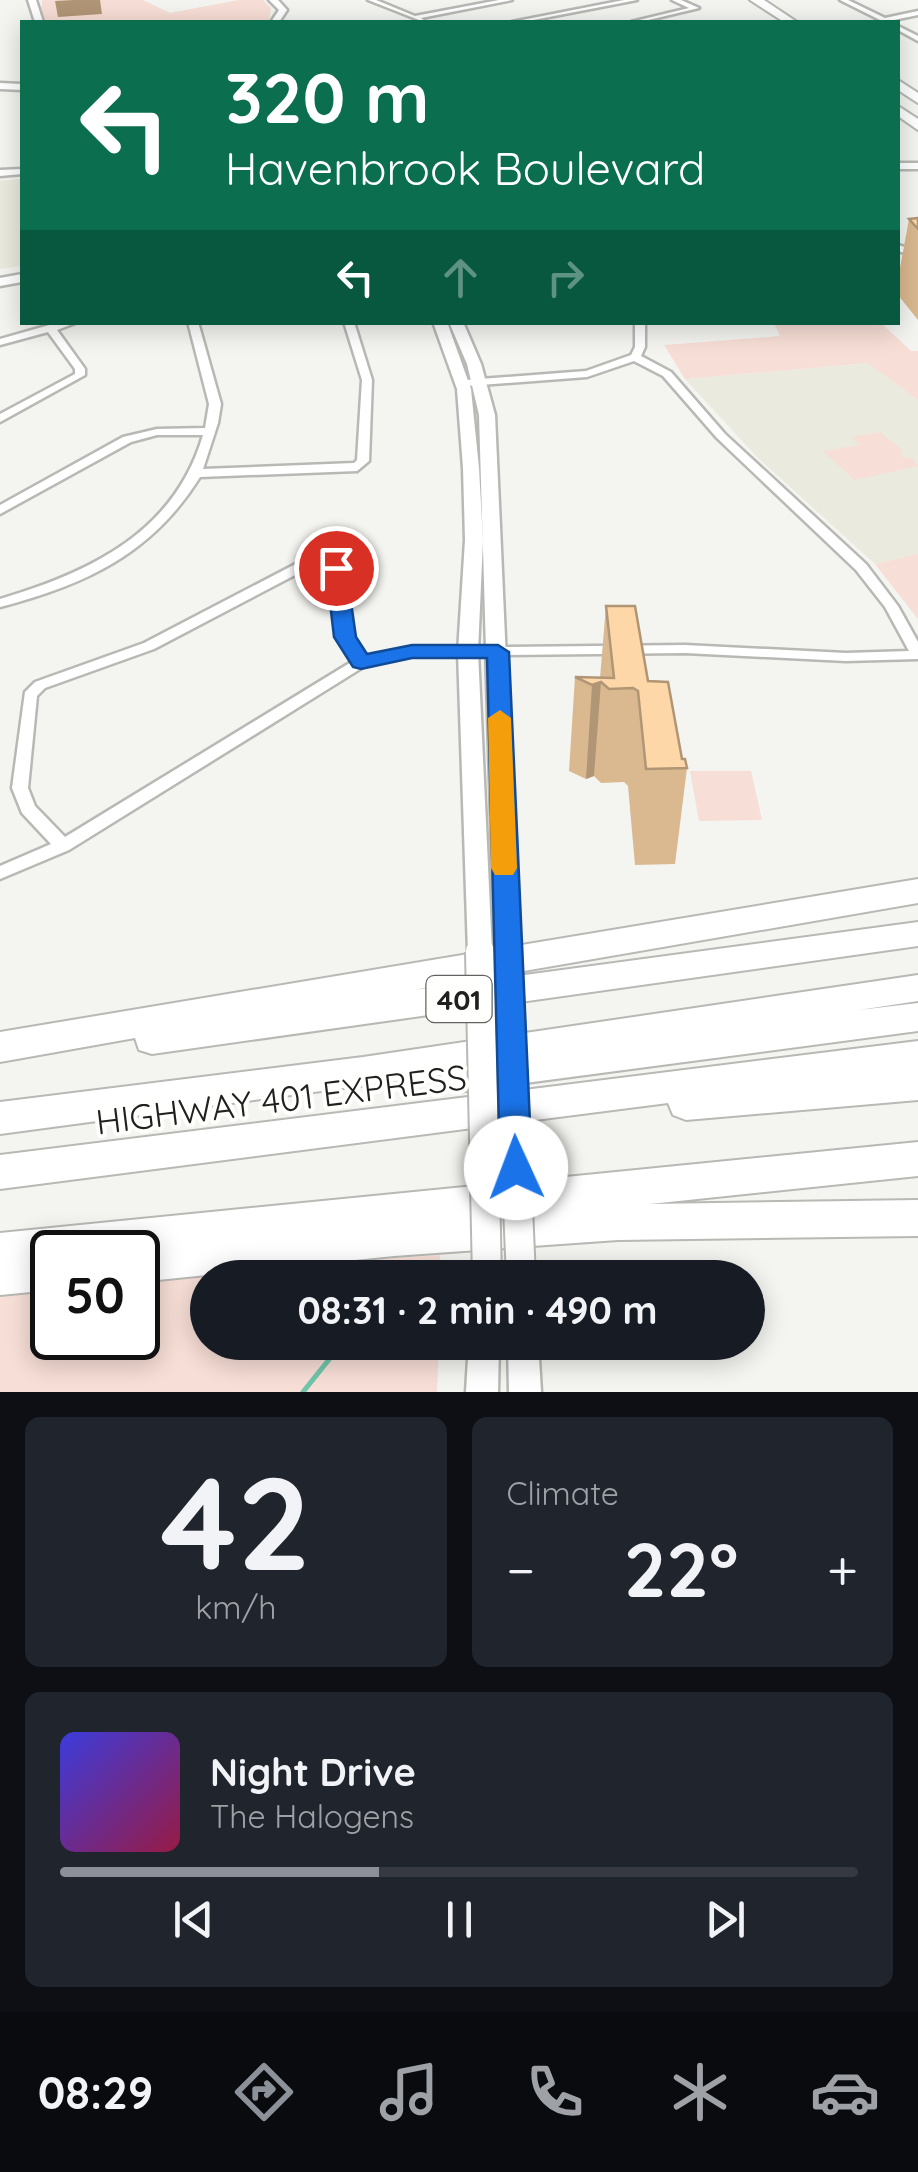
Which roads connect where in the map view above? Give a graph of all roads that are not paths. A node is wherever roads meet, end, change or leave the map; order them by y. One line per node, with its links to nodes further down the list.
1 (273, 0): 18 (main road)
2 (392, 0): 11 (street)
3 (510, 0): 16 (street)
4 (600, 0): 12 (street)
5 (634, 0): 12 (street)
6 (675, 0): 22 (street)
7 (740, 0): 23 (highway)
8 (781, 0): 17 (highway)
9 (843, 0): 24 (street)
10 (909, 0): 14 (street)
11 (374, 1): 16 (street)
12 (616, 3): 15 (street)
13 (760, 3): 17 (highway)
14 (918, 9): 25 (street)
15 (542, 17): 20 (street); 21 (street)
16 (414, 18): 19 (street)
17 (792, 19)
18 (276, 20)
19 (420, 20)
20 (526, 20)
21 (550, 20)
22 (643, 20)
23 (769, 20)
24 (884, 20)
25 (889, 20)
26 (62, 325): 32 (street)
27 (194, 325): 37 (street)
28 (350, 325): 38 (street)
29 (442, 325): 35 (main road)
30 (457, 325): 35 (main road)
31 (640, 325): 34 (street)
32 (50, 328): 33 (street); 36 (street)
33 (0, 342)
34 (634, 357): 35 (street); 43 (street)
35 (471, 383): 41 (main road); 42 (main road)
36 (0, 419)
37 (210, 431): 38 (street); 39 (street)
38 (199, 473): 40 (street)
39 (0, 510)
40 (0, 603)
41 (468, 652): 42 (street); 44 (street); 50 (main road)
42 (498, 652): 43 (street); 50 (main road)
43 (918, 655)
44 (361, 662): 45 (street); 45 (street)
45 (63, 846): 46 (street)
46 (0, 872)
47 (918, 891): 54 (highway)
48 (918, 920): 52 (highway)
49 (918, 934): 52 (highway, 401)
50 (493, 951): 67 (main road, bridge); 68 (main road, bridge)
51 (918, 988): 58 (highway)
52 (534, 989): 56 (highway, 401)
53 (918, 1017): 59 (highway, HIGHWAY 401 EXPRESS)
54 (0, 1047)
55 (918, 1056): 61 (highway, HIGHWAY 401 EXPRESS)
56 (0, 1060)
57 (918, 1085): 62 (highway)
58 (0, 1118)
59 (0, 1134)
60 (918, 1159): 66 (highway)
61 (0, 1172)
62 (0, 1188)
63 (918, 1205): 65 (highway)
64 (918, 1218): 65 (highway)
65 (714, 1220): 69 (highway)
66 (0, 1252)
67 (487, 1260)
68 (519, 1260)
69 (160, 1261)
70 (30, 1273): 71 (highway)
71 (0, 1276)
72 (483, 1360): 74 (main road)
73 (524, 1360): 75 (main road)
74 (482, 1392)
75 (525, 1392)

